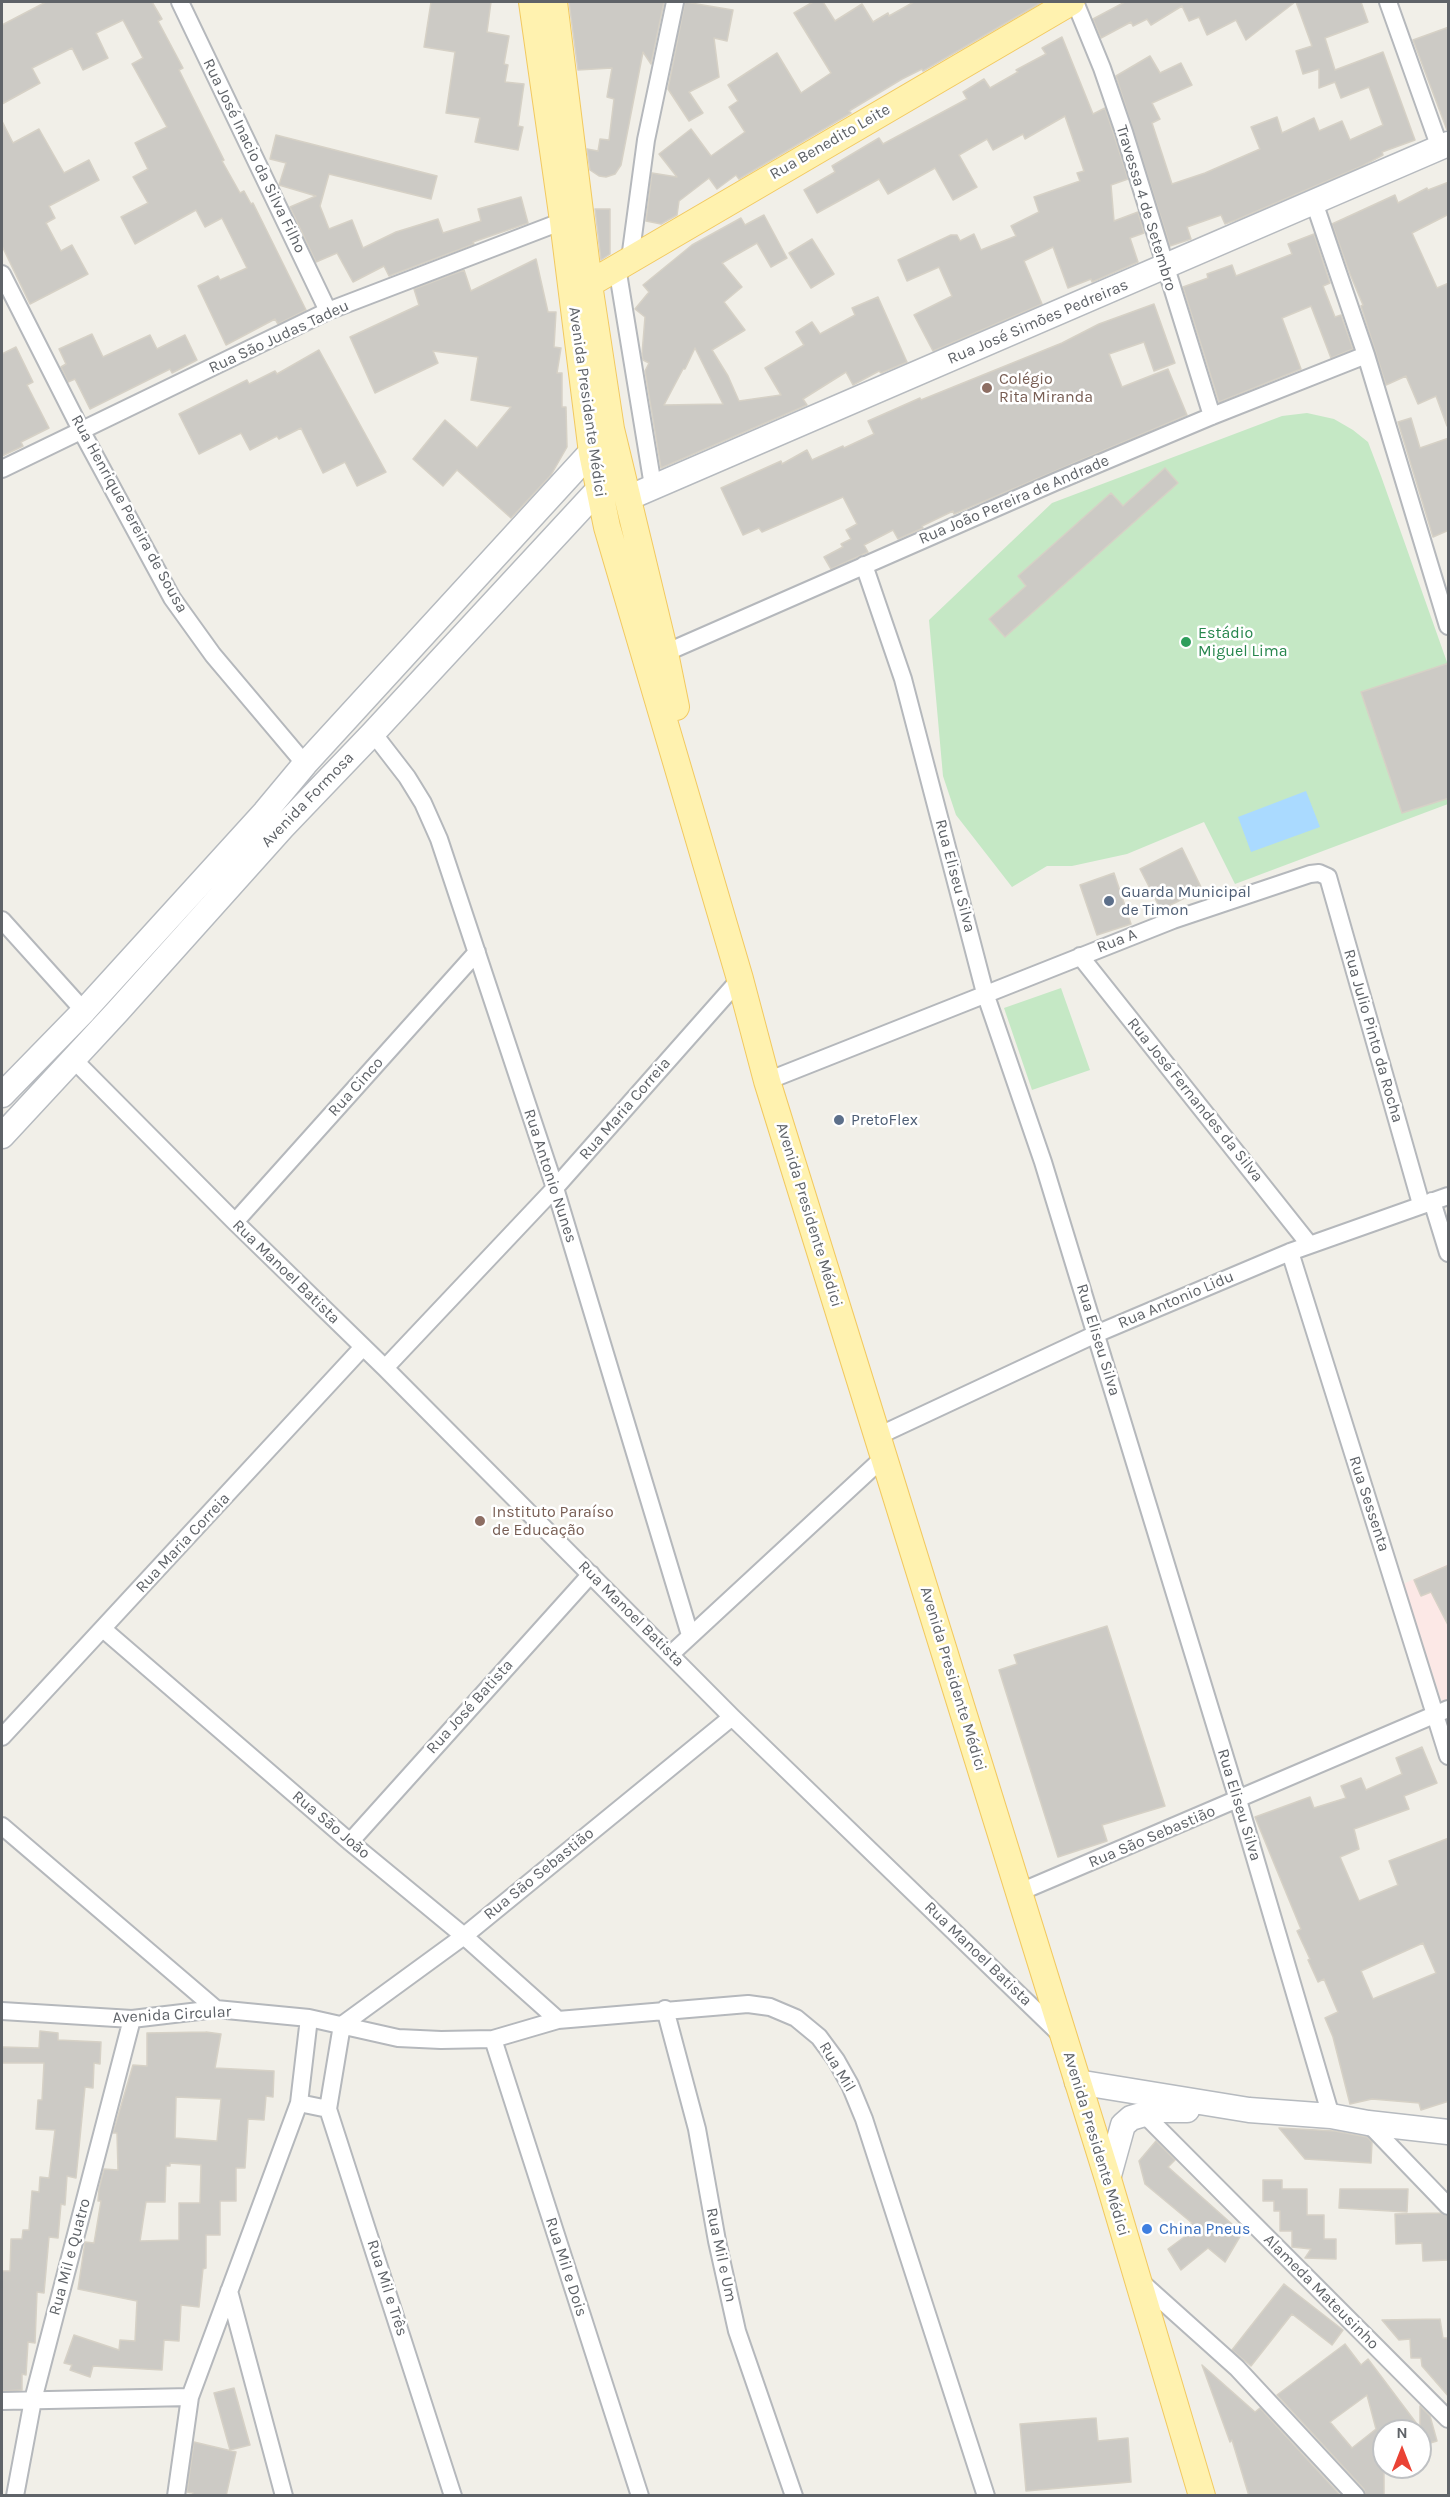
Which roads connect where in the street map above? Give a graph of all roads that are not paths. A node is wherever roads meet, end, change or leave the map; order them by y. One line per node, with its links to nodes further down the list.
1 (180, 2): 14 (street, Rua José Inacio da Silva Filho)
2 (532, 2): 9 (main road, Avenida Presidente Médici)
3 (554, 2): 13 (main road, Avenida Presidente Médici)
4 (675, 2): 10 (street)
5 (1073, 2): 10 (main road, Rua Benedito Leite); 11 (street, Travessa 4 de Setembro)
6 (1388, 2): 7 (street)
7 (1444, 146): 8 (main road, Rua José Simões Pedreiras)
8 (1314, 202): 11 (main road, Rua José Simões Pedreiras); 15 (street)
9 (563, 221): 14 (street, Rua São Judas Tadeu); 19 (main road, Avenida Presidente Médici)
10 (623, 263): 13 (main road, Rua Benedito Leite); 22 (street)
11 (1164, 268): 16 (street, Travessa 4 de Setembro); 22 (main road, Rua José Simões Pedreiras)
12 (2, 274): 18 (street, Rua Henrique Pereira de Sousa)
13 (590, 284): 17 (main road, Avenida Presidente Médici)
14 (328, 311): 18 (street, Rua São Judas Tadeu)
15 (1366, 355): 16 (street, Rua João Pereira de Andrade); 26 (street)
16 (1212, 416): 25 (street, Rua João Pereira de Andrade)
17 (611, 429): 19 (main road, Avenida Formosa); 20 (main road, Avenida Presidente Médici)
18 (82, 432): 21 (street, Rua São Judas Tadeu); 29 (street, Rua Henrique Pereira de Sousa)
19 (592, 453): 23 (main road, Avenida Presidente Médici); 29 (main road, Avenida Formosa)
20 (619, 468): 23 (main road, Avenida Formosa); 24 (main road, Avenida Presidente Médici)
21 (2, 469)
22 (653, 486): 24 (main road, Rua José Simões Pedreiras)
23 (598, 489): 28 (main road, Avenida Formosa); 31 (main road, Avenida Presidente Médici)
24 (628, 498): 27 (main road, Avenida Presidente Médici)
25 (864, 565): 27 (street, Rua João Pereira de Andrade); 38 (street, Rua Eliseu Silva)
26 (1449, 626)
27 (665, 653): 31 (main road, Avenida Presidente Médici)
28 (373, 733): 30 (main road, Avenida Formosa); 35 (street, Rua Antonio Nunes)
29 (305, 764): 30 (main road, Avenida Formosa)
30 (273, 820): 34 (main road, Avenida Formosa)
31 (706, 863): 37 (main road, Avenida Presidente Médici)
32 (1319, 873): 36 (street, Rua A); 46 (street, Rua Julio Pinto da Rocha)
33 (2, 920): 39 (street)
34 (178, 924): 39 (main road, Avenida Formosa); 40 (main road, Avenida Formosa)
35 (477, 952): 44 (street, Rua Antonio Nunes); 47 (street, Rua Cinco)
36 (1080, 956): 38 (street, Rua A); 48 (street, Rua José Fernandes da Silva)
37 (740, 979): 41 (main road, Avenida Presidente Médici); 44 (street, Rua Maria Correia)
38 (985, 993): 41 (street); 51 (street, Rua Eliseu Silva)
39 (84, 1011): 42 (main road, Avenida Formosa)
40 (74, 1060): 43 (main road, Avenida Formosa); 47 (street, Rua Manoel Batista)
41 (767, 1081): 54 (main road, Avenida Presidente Médici)
42 (2, 1095)
43 (2, 1136)
44 (555, 1188): 53 (street, Rua Maria Correia); 57 (street, Rua Antonio Nunes)
45 (1449, 1196): 46 (street, Rua Antonio Lidu)
46 (1426, 1202): 48 (street, Rua Antonio Lidu); 50 (street, Rua Julio Pinto da Rocha)
47 (235, 1222): 52 (street, Rua Manoel Batista)
48 (1309, 1244): 49 (street, Rua Antonio Lidu)
49 (1290, 1252): 51 (street, Rua Antonio Lidu); 59 (street, Rua Sessenta)
50 (1449, 1252)
51 (1096, 1334): 54 (street, Rua Antonio Lidu); 63 (street, Rua Eliseu Silva)
52 (363, 1347): 53 (street, Rua Manoel Batista); 56 (street, Rua Maria Correia)
53 (385, 1368): 55 (street, Rua Manoel Batista)
54 (881, 1447): 57 (street, Rua Antonio Lidu); 66 (main road, Avenida Presidente Médici)
55 (591, 1574): 58 (street, Rua Manoel Batista); 65 (street, Rua José Batista)
56 (103, 1629): 61 (street, Rua Maria Correia); 65 (street, Rua São João)
57 (690, 1635): 58 (street, Rua Antonio Lidu)
58 (671, 1654): 60 (street, Rua Manoel Batista)
59 (1442, 1711): 62 (street, Rua Sessenta); 63 (street, Rua São Sebastião)
60 (732, 1717): 67 (street, Rua São Sebastião); 75 (street, Rua Manoel Batista)
61 (2, 1737)
62 (1449, 1756)
63 (1238, 1800): 66 (street, Rua São Sebastião); 82 (street, Rua Eliseu Silva)
64 (2, 1826): 68 (street)
65 (350, 1842): 67 (street, Rua São João)
66 (1020, 1892): 75 (main road, Avenida Presidente Médici)
67 (464, 1936): 73 (street, Rua São João); 74 (street, Rua São Sebastião)
68 (216, 2009): 71 (street, Avenida Circular); 72 (street, Avenida Circular)
69 (665, 2009): 73 (street, Rua Mil); 98 (street, Rua Mil e Um); 99 (street, Rua Mil)
70 (2, 2011): 72 (street, Avenida Circular)
71 (309, 2018): 74 (street, Avenida Circular); 78 (street)
72 (132, 2019): 90 (street, Rua Mil e Quatro)
73 (558, 2020): 76 (street, Rua Mil)
74 (342, 2025): 76 (street, Rua Mil); 79 (street)
75 (1064, 2038): 77 (main road, Avenida Presidente Médici)
76 (493, 2039): 97 (street, Rua Mil e Dois)
77 (1077, 2082): 80 (main road); 85 (main road, Avenida Presidente Médici)
78 (299, 2103): 79 (street); 88 (street)
79 (328, 2109): 96 (street, Rua Mil e Três)
80 (1250, 2110): 81 (main road); 82 (main road)
81 (1144, 2114): 85 (main road); 92 (street, Alameda Mateusinho)
82 (1331, 2116): 83 (main road)
83 (1368, 2123): 84 (main road); 86 (street)
84 (1449, 2132)
85 (1108, 2179): 87 (main road, Avenida Presidente Médici)
86 (1449, 2206)
87 (1136, 2278): 100 (main road, Avenida Presidente Médici); 101 (street)
88 (229, 2291): 89 (street); 95 (street)
89 (190, 2397): 90 (street); 94 (street)
90 (33, 2400): 91 (street); 93 (street, Rua Mil e Quatro)
91 (2, 2401)
92 (1449, 2419)
93 (15, 2496)
94 (176, 2496)
95 (284, 2496)
96 (453, 2496)
97 (640, 2496)
98 (794, 2496)
99 (986, 2496)
100 (1202, 2496)
101 (1356, 2496)

